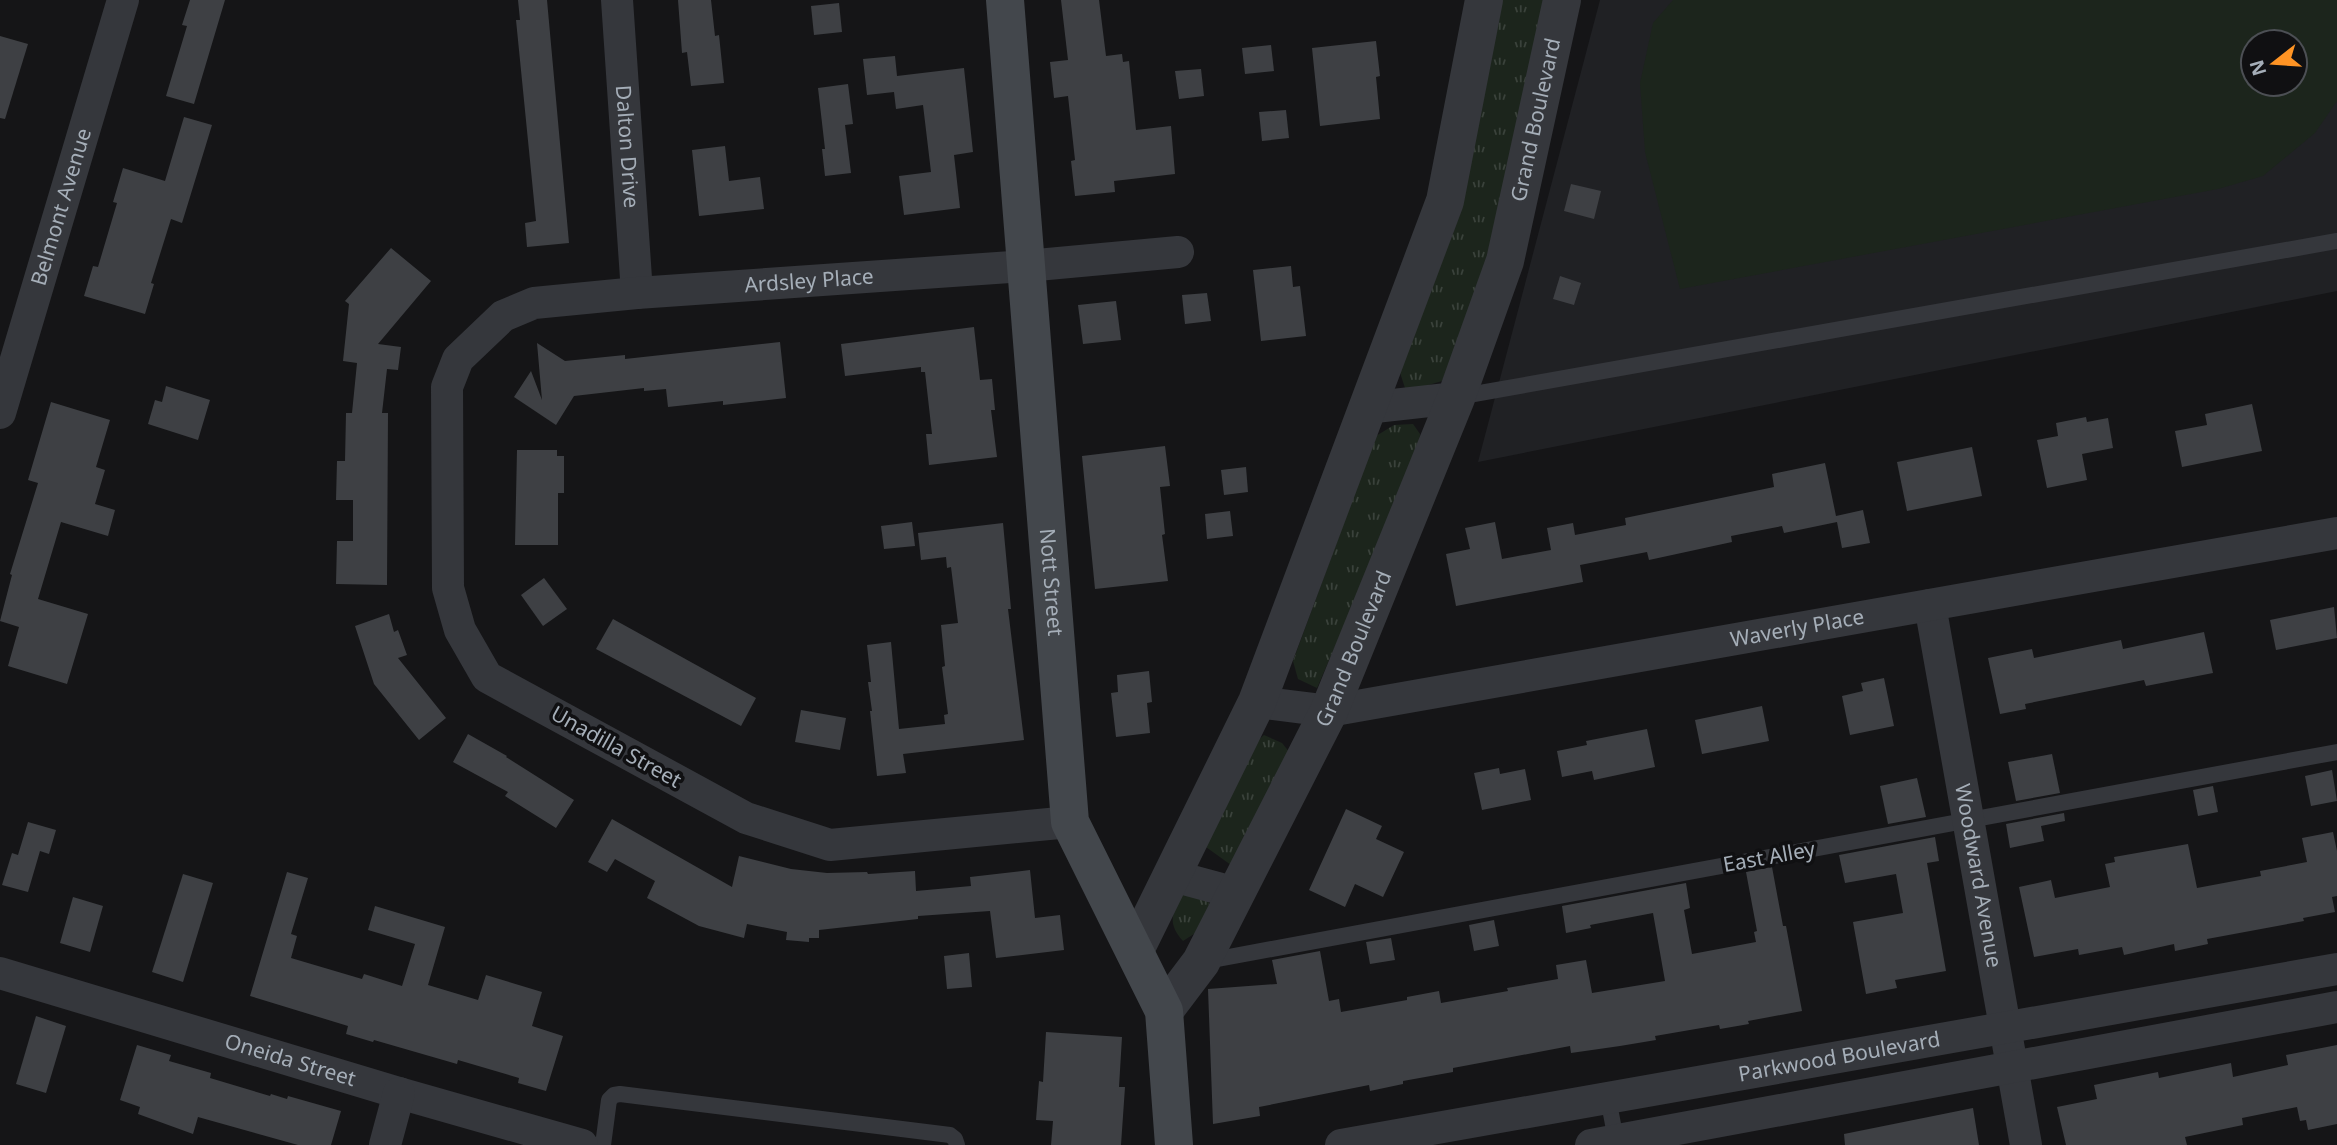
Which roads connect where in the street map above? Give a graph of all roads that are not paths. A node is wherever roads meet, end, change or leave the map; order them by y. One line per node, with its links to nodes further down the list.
1 (123, 0): 13 (street, Belmont Avenue)
2 (617, 0): 9 (street, Dalton Drive)
3 (1005, 0): 8 (main road, Nott Street)
4 (1484, 0): 12 (street)
5 (1562, 0): 11 (street, Grand Boulevard)
6 (2337, 240): 11 (lane)
7 (1178, 252): 8 (street, Ardsley Place)
8 (1026, 266): 9 (street, Ardsley Place); 20 (main road, Nott Street)
9 (637, 293): 10 (street, Ardsley Place)
10 (458, 359): 20 (street, Unadilla Street)
11 (1456, 398): 12 (street); 17 (street, Grand Boulevard)
12 (1366, 408): 16 (street)
13 (0, 413)
14 (2337, 533): 15 (street, Waverly Place)
15 (1930, 605): 17 (street, Waverly Place); 19 (street, Woodward Avenue)
16 (1257, 702): 17 (street, Waverly Place); 21 (street)
17 (1329, 710): 22 (street, Grand Boulevard)
18 (2337, 752): 19 (lane, East Alley)
19 (1968, 820): 24 (lane, East Alley); 29 (street, Woodward Avenue)
20 (1070, 822): 23 (main road, Nott Street)
21 (1173, 876): 22 (street); 23 (street)
22 (1236, 893): 24 (street, Grand Boulevard)
23 (1135, 950): 28 (main road, Nott Street)
24 (1201, 962): 28 (street, Grand Boulevard)
25 (0, 973): 31 (street, Oneida Street)
26 (2336, 976): 29 (street, Parkwood Boulevard)
27 (2337, 1007): 30 (street, Parkwood Boulevard)
28 (1164, 1012): 38 (main road, Nott Street)
29 (2006, 1028): 30 (street, Woodward Avenue); 32 (street, Parkwood Boulevard)
30 (2013, 1066): 33 (street, Parkwood Boulevard); 40 (street, Woodward Avenue)
31 (399, 1093): 34 (street); 35 (street, Oneida Street)
32 (1608, 1098): 33 (lane); 39 (street, Parkwood Boulevard)
33 (1604, 1143)
34 (385, 1145)
35 (582, 1145)
36 (603, 1145): 37 (lane)
37 (957, 1145)
38 (1174, 1145)
39 (1341, 1145)
40 (2026, 1145)

